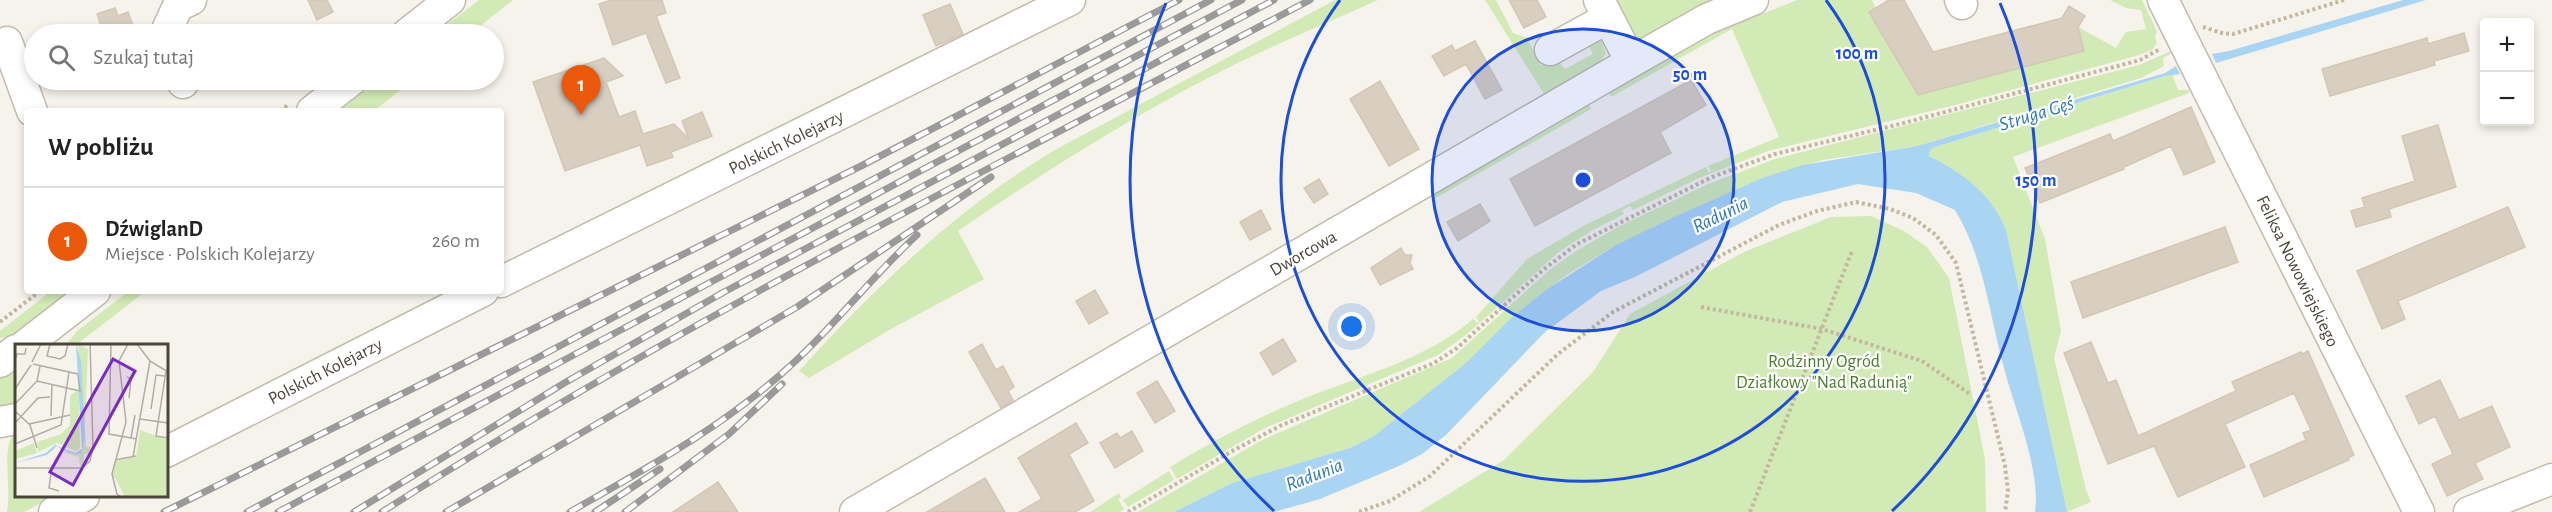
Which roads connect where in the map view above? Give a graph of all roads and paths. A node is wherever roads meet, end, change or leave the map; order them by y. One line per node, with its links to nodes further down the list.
1 (191, 0): 8 (street)
2 (450, 0): 9 (street)
3 (1071, 0): 20 (street, Polskich Kolejarzy)
4 (2163, 0): 10 (street)
5 (2344, 0): 10 (path)
6 (1740, 2): 13 (street, Dworcowa)
7 (1604, 9): 12 (street); 13 (street)
8 (170, 24)
9 (420, 24)
10 (2178, 29): 38 (path); 42 (street, Feliksa Nowowiejskiego)
11 (7, 42): 14 (street)
12 (1550, 50)
13 (1631, 62): 37 (street, Dworcowa)
14 (24, 89)
15 (24, 90): 17 (street)
16 (338, 90): 18 (street)
17 (31, 108)
18 (316, 108)
19 (1852, 251): 26 (path)
20 (504, 281)
21 (36, 294): 25 (path)
22 (91, 294): 27 (street)
23 (477, 294): 33 (street, Polskich Kolejarzy)
24 (1701, 307): 26 (path)
25 (0, 322)
26 (1822, 329): 30 (path); 40 (path)
27 (25, 344)
28 (15, 352): 29 (street)
29 (0, 362)
30 (1970, 394)
31 (15, 419): 32 (street)
32 (0, 422)
33 (168, 451)
34 (2552, 479): 43 (street)
35 (80, 497): 36 (street)
36 (54, 512)
37 (855, 512)
38 (1128, 512)
39 (1359, 512): 41 (path)
40 (1750, 512)
41 (2005, 512)
42 (2419, 512)
43 (2469, 512)

